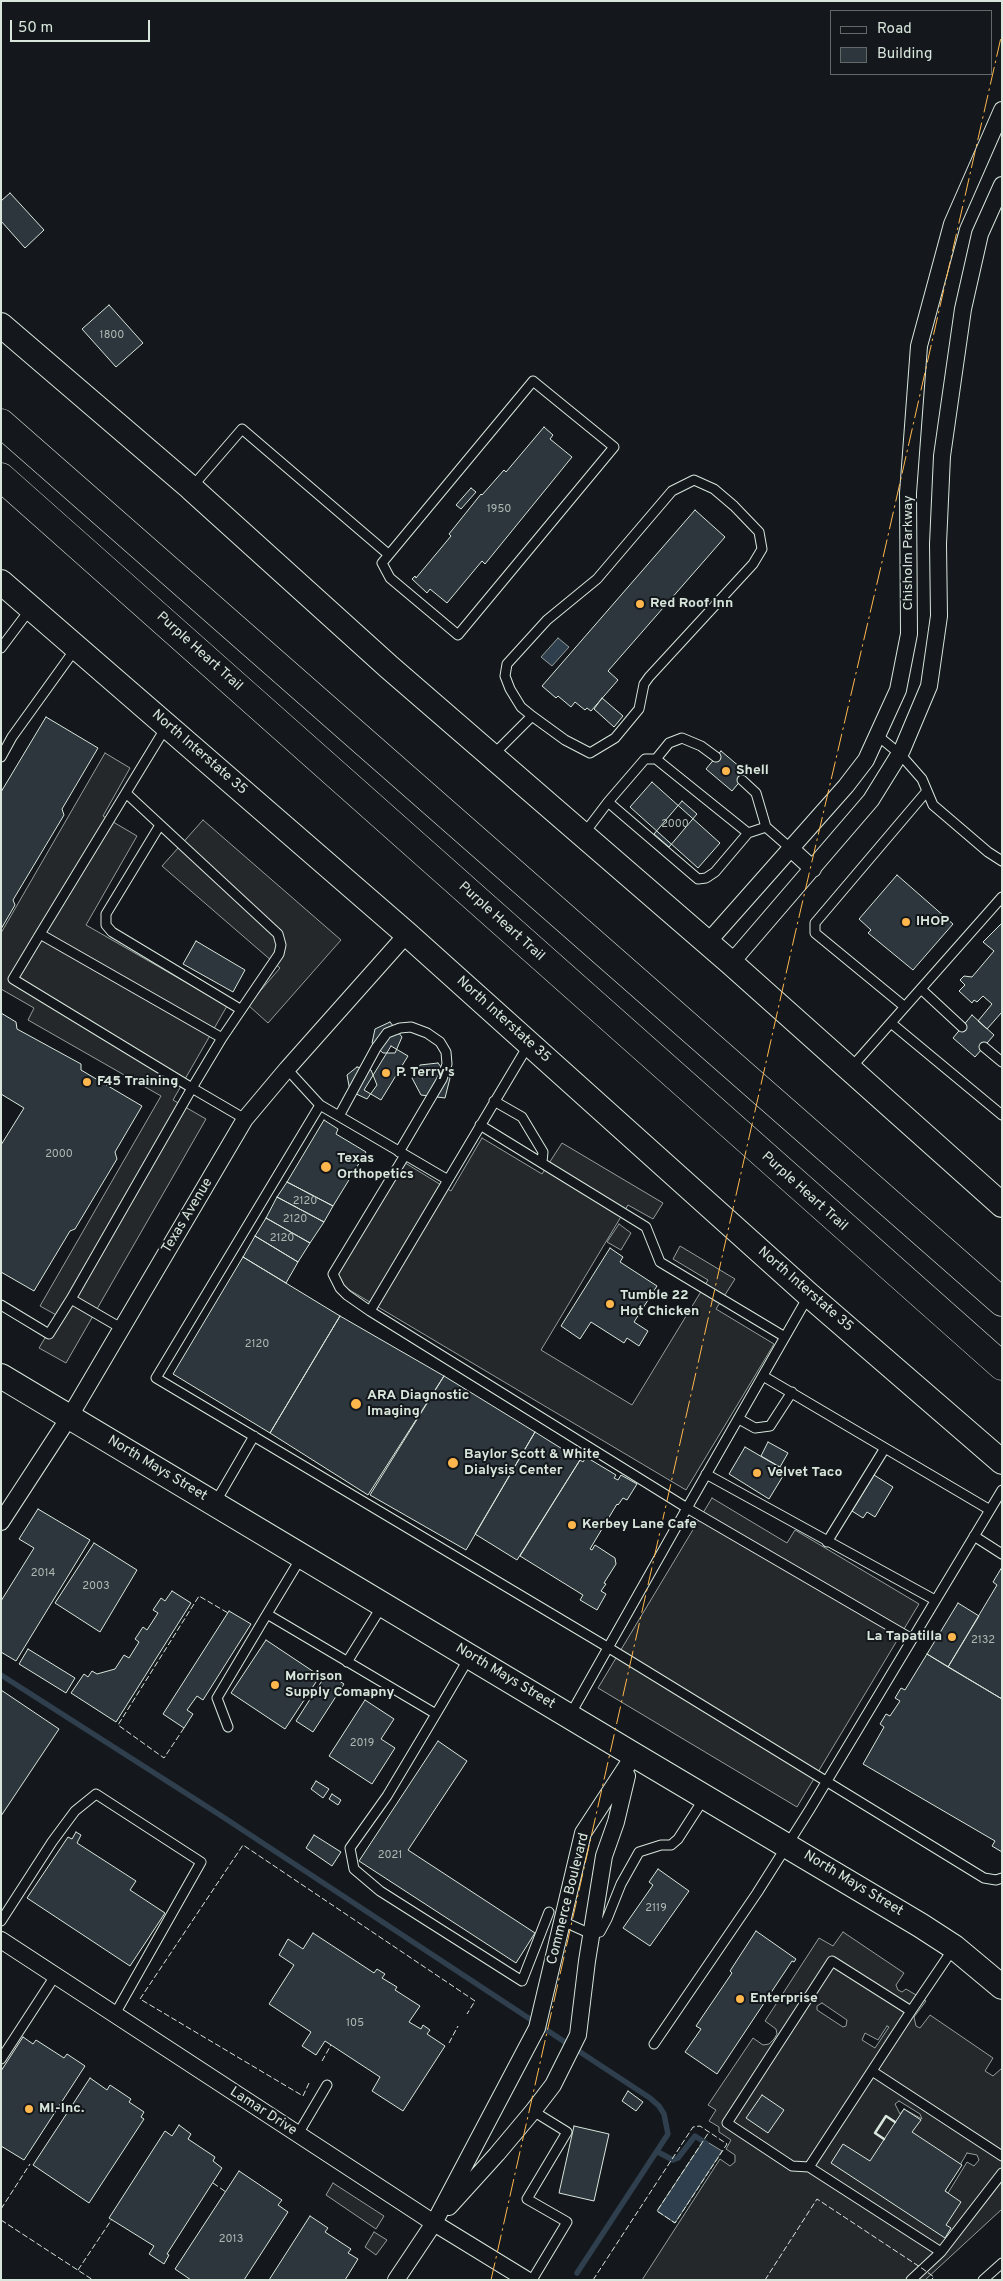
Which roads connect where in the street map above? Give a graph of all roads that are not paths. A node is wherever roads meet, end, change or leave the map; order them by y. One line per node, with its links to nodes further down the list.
1 (1002, 110): 14 (street, Chisholm Parkway)
2 (1002, 185): 15 (street)
3 (1, 325): 6 (main road)
4 (1, 423): 60 (highway)
5 (1, 477): 65 (highway, Purple Heart Trail)
6 (191, 488): 7 (lane); 16 (main road)
7 (388, 554): 7 (lane)
8 (1, 582): 9 (main road, North Interstate 35)
9 (31, 608): 10 (main road, North Interstate 35); 11 (lane)
10 (77, 646): 13 (main road, North Interstate 35); 17 (lane)
11 (1, 648)
12 (532, 716): 12 (lane); 16 (lane)
13 (167, 726): 22 (lane); 33 (main road, North Interstate 35)
14 (878, 736): 15 (lane); 28 (street, Chisholm Parkway)
15 (900, 754): 21 (lane); 30 (street)
16 (492, 756): 27 (main road)
17 (1, 757)
18 (716, 757): 19 (lane)
19 (656, 759): 23 (lane); 26 (lane)
20 (742, 780): 25 (lane)
21 (927, 791): 29 (lane); 37 (lane)
22 (126, 793): 24 (lane); 32 (lane)
23 (608, 802): 26 (lane); 27 (lane)
24 (160, 825): 38 (lane); 38 (lane)
25 (766, 827): 26 (lane); 28 (lane)
26 (748, 833)
27 (583, 835): 34 (main road)
28 (790, 848): 30 (street); 34 (street, Chisholm Parkway)
29 (1002, 861)
30 (813, 869): 35 (street)
31 (1002, 897): 36 (lane)
32 (40, 934): 41 (lane); 47 (lane)
33 (407, 934): 42 (main road, North Interstate 35); 45 (street, Texas Avenue)
34 (707, 943): 35 (main road)
35 (731, 964): 46 (main road)
36 (921, 989): 37 (lane); 40 (lane)
37 (905, 1007): 39 (lane)
38 (240, 1009): 41 (lane)
39 (891, 1022): 46 (lane); 50 (lane)
40 (962, 1027)
41 (222, 1038): 47 (lane)
42 (529, 1044): 48 (lane); 58 (main road, North Interstate 35)
43 (984, 1047): 44 (lane)
44 (1002, 1062)
45 (287, 1068): 49 (lane); 52 (street, Texas Avenue)
46 (850, 1070): 57 (main road)
47 (192, 1088): 52 (lane); 59 (lane)
48 (494, 1101): 53 (lane); 55 (lane)
49 (320, 1105): 51 (lane); 71 (lane)
50 (1002, 1115)
51 (339, 1116): 54 (lane); 54 (lane)
52 (245, 1118): 63 (street, Texas Avenue)
53 (480, 1125): 55 (lane); 56 (lane)
54 (402, 1153): 56 (lane); 62 (lane)
55 (542, 1162): 64 (lane)
56 (448, 1180): 62 (lane)
57 (1002, 1205)
58 (809, 1295): 64 (lane); 73 (main road, North Interstate 35)
59 (71, 1299): 61 (lane); 63 (lane)
60 (1002, 1302)
61 (1, 1305)
62 (370, 1311): 77 (lane)
63 (121, 1328): 69 (street, Texas Avenue)
64 (785, 1337): 67 (lane)
65 (1002, 1366)
66 (1, 1376): 69 (main road, North Mays Street)
67 (763, 1376): 68 (lane); 70 (lane)
68 (792, 1392): 70 (lane); 72 (lane)
69 (70, 1416): 76 (main road, North Mays Street); 79 (street, Texas Avenue)
70 (739, 1419): 74 (lane)
71 (254, 1436): 76 (lane); 88 (lane)
72 (885, 1448): 78 (lane); 81 (lane)
73 (1002, 1462)
74 (706, 1474): 77 (lane); 81 (lane)
75 (1002, 1490): 78 (lane)
76 (215, 1504): 83 (main road, North Mays Street)
77 (687, 1508): 87 (lane); 88 (lane)
78 (990, 1510): 80 (lane)
79 (1, 1522)
80 (974, 1536): 82 (lane); 84 (lane)
81 (827, 1542): 84 (lane)
82 (1002, 1554)
83 (302, 1556): 85 (main road, North Mays Street); 86 (lane)
84 (935, 1600): 87 (lane)
85 (384, 1604): 89 (main road, North Mays Street); 90 (lane)
86 (267, 1614): 90 (lane); 93 (lane)
87 (912, 1639): 95 (lane)
88 (609, 1648): 92 (lane); 95 (lane)
89 (470, 1656): 91 (lane); 92 (main road, North Mays Street)
90 (347, 1662): 91 (lane)
91 (436, 1714): 99 (lane)
92 (570, 1716): 94 (main road, North Mays Street)
93 (228, 1726)
94 (634, 1755): 96 (main road, North Mays Street); 99 (street, Commerce Boulevard); 101 (street, Commerce Boulevard)
95 (827, 1782): 97 (lane); 98 (lane)
96 (705, 1797): 97 (main road, North Mays Street); 101 (lane)
97 (787, 1846): 103 (main road, North Mays Street); 108 (lane)
98 (1002, 1878)
99 (556, 1916): 101 (lane); 117 (street, Commerce Boulevard)
100 (1, 1922): 107 (lane)
101 (591, 1934): 112 (street, Commerce Boulevard)
102 (1, 1940): 104 (street, Lamar Drive)
103 (954, 1948): 105 (main road, North Mays Street); 106 (lane)
104 (55, 1976): 107 (street, Lamar Drive); 109 (lane)
105 (1002, 1987)
106 (911, 2011): 110 (lane); 115 (lane)
107 (114, 2014): 113 (street, Lamar Drive)
108 (654, 2044)
109 (1, 2059)
110 (872, 2071): 114 (lane); 115 (lane)
111 (327, 2085): 113 (lane)
112 (533, 2111): 117 (street, Commerce Boulevard); 122 (lane)
113 (298, 2134): 117 (street, Lamar Drive)
114 (1002, 2156)
115 (809, 2167): 118 (lane)
116 (1002, 2173): 118 (lane)
117 (434, 2224): 120 (street, Commerce Boulevard); 121 (street, Lamar Drive)
118 (941, 2252): 123 (lane)
119 (1002, 2263): 124 (lane)
120 (396, 2280)
121 (527, 2280)
122 (532, 2280)
123 (911, 2280)
124 (983, 2280)

